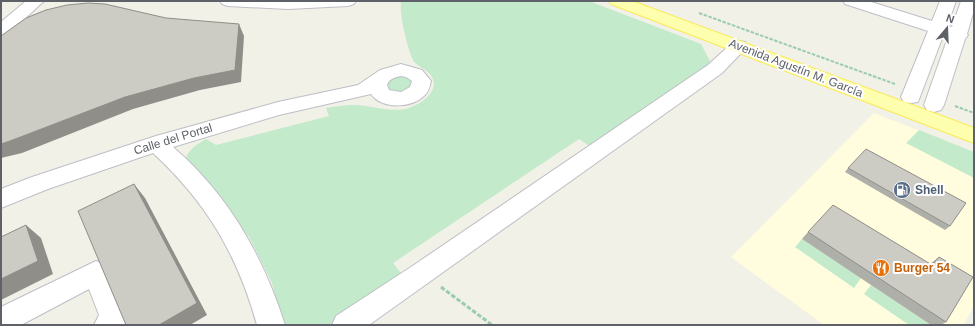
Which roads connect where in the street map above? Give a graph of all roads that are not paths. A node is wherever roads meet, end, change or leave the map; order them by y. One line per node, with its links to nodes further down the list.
1 (19, 1): 11 (street)
2 (36, 1): 11 (street)
3 (228, 1): 4 (street)
4 (348, 1)
5 (617, 1): 14 (main road, Avenida Agustín M. García)
6 (650, 1): 17 (main road, Avenida Agustín M. García)
7 (851, 1): 12 (street)
8 (948, 1): 12 (street)
9 (970, 1): 10 (street); 13 (street)
10 (974, 2)
11 (2, 21)
12 (937, 28): 13 (street); 17 (street)
13 (959, 35): 19 (street)
14 (739, 46): 21 (main road, Avenida Agustín M. García); 27 (street)
15 (382, 77): 16 (street); 18 (street); 18 (street)
16 (349, 94): 18 (street); 22 (street, Calle del Portal)
17 (912, 94): 19 (main road, Avenida Agustín M. García)
18 (386, 97)
19 (936, 102): 20 (main road, Avenida Agustín M. García)
20 (974, 120)
21 (974, 136)
22 (156, 144): 23 (street, Calle del Portal); 26 (street)
23 (1, 199)
24 (1, 321): 25 (street)
25 (108, 325)
26 (271, 325)
27 (346, 325)

